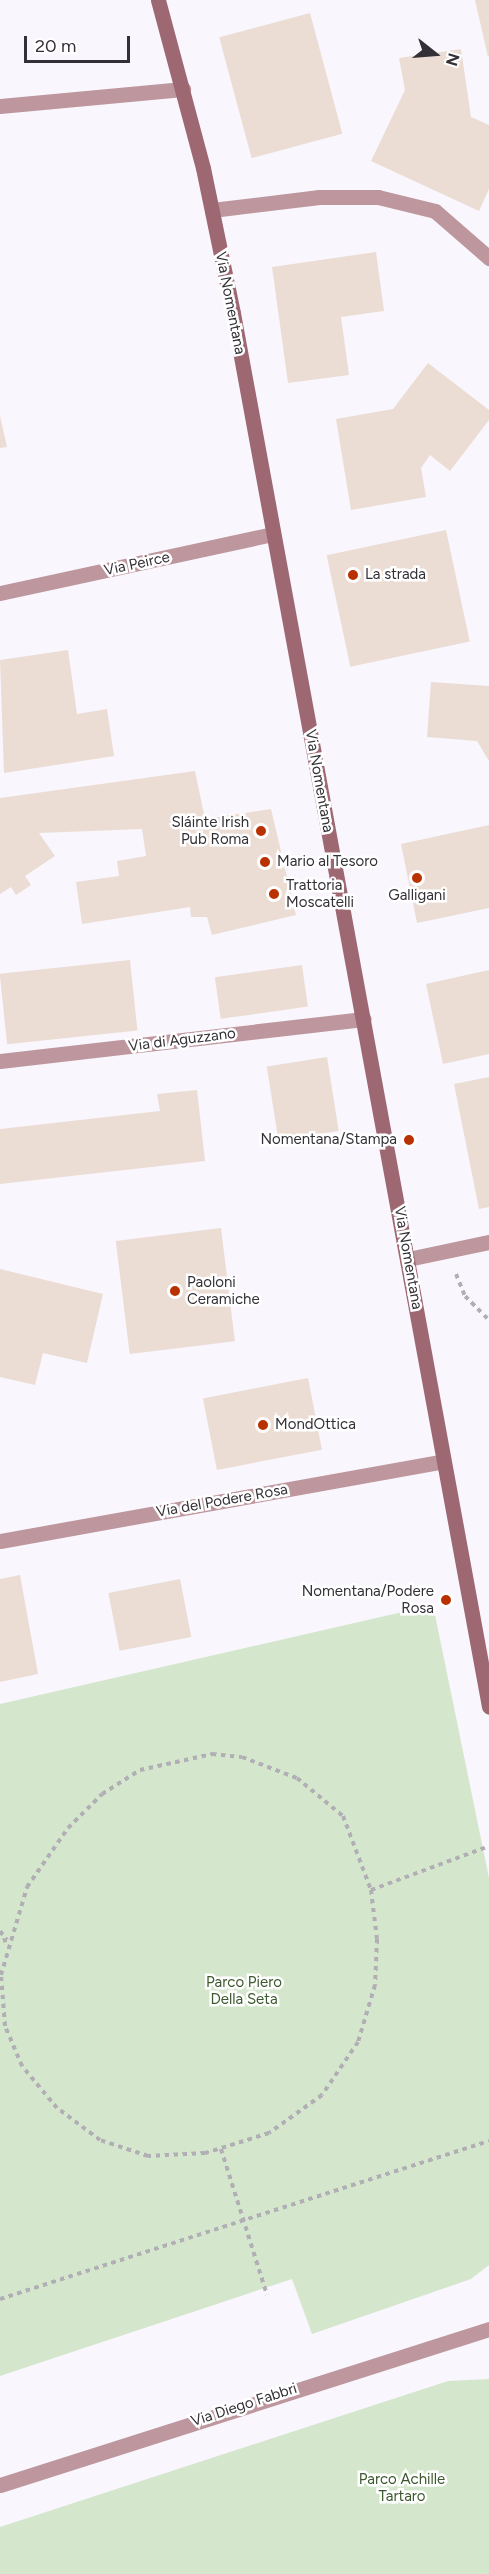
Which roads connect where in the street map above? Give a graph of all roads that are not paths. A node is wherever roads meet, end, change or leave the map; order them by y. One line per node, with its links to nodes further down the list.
1 (158, 0): 2 (main road, Via Nomentana)
2 (183, 89): 3 (street); 4 (main road, Via Nomentana)
3 (0, 106)
4 (212, 210): 5 (street); 6 (main road, Via Nomentana)
5 (489, 258)
6 (273, 534): 7 (street, Via Peirce); 8 (main road, Via Nomentana)
7 (0, 593)
8 (364, 1019): 9 (street, Via di Aguzzano); 11 (main road, Via Nomentana)
9 (0, 1061)
10 (489, 1242): 11 (street)
11 (408, 1259): 12 (main road, Via Nomentana)
12 (443, 1461): 13 (street, Via del Podere Rosa); 14 (main road, Via Nomentana)
13 (0, 1542)
14 (489, 1707)
15 (489, 2329): 16 (street, Via Diego Fabbri)
16 (0, 2485)

